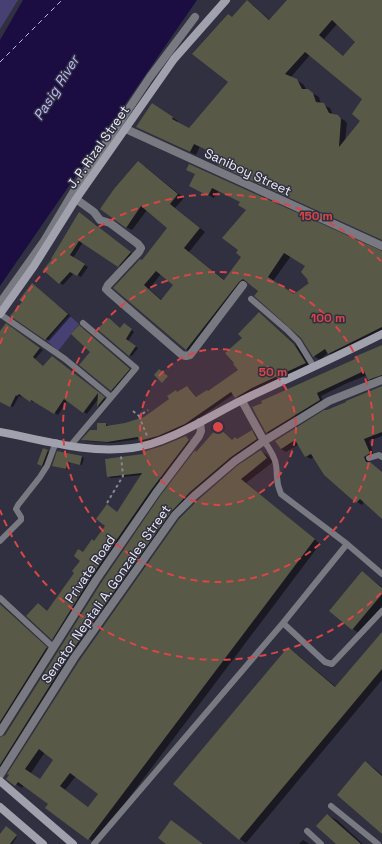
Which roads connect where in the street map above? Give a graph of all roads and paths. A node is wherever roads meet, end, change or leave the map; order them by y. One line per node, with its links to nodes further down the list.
1 (226, 0): 3 (street, J. P. Rizal Street)
2 (195, 17): 8 (street)
3 (126, 129): 4 (street, J. P. Rizal Street); 5 (street, Saniboy Street)
4 (76, 199): 6 (street); 9 (street, J. P. Rizal Street)
5 (382, 246)
6 (243, 285)
7 (251, 299): 12 (lane)
8 (0, 303)
9 (0, 314): 14 (lane)
10 (83, 323): 14 (lane)
11 (382, 334): 12 (street)
12 (314, 367): 15 (street)
13 (382, 380): 21 (street, Senator Neptali A. Gonzales Street)
14 (111, 397): 24 (lane)
15 (242, 401): 19 (street); 21 (street)
16 (148, 410): 18 (path)
17 (133, 411): 18 (path)
18 (139, 416): 23 (path)
19 (200, 422): 23 (street); 35 (street, Private Road)
20 (0, 432): 22 (street)
21 (264, 441): 30 (lane); 37 (street, Senator Neptali A. Gonzales Street)
22 (56, 442): 24 (street); 29 (lane)
23 (150, 444): 25 (street)
24 (71, 445): 25 (street)
25 (120, 449): 28 (path)
26 (382, 456): 27 (lane)
27 (369, 458)
28 (107, 503)
29 (0, 541)
30 (347, 544): 31 (lane); 34 (lane)
31 (382, 574)
32 (0, 598): 35 (lane)
33 (382, 611): 34 (lane)
34 (283, 623): 44 (lane)
35 (53, 647): 36 (street, Private Road)
36 (0, 732)
37 (0, 775)
38 (0, 781): 43 (street)
39 (331, 806): 46 (lane)
40 (0, 807): 42 (street)
41 (307, 831): 45 (lane)
42 (43, 844)
43 (73, 844)
44 (94, 844)
45 (321, 844)
46 (378, 844)

